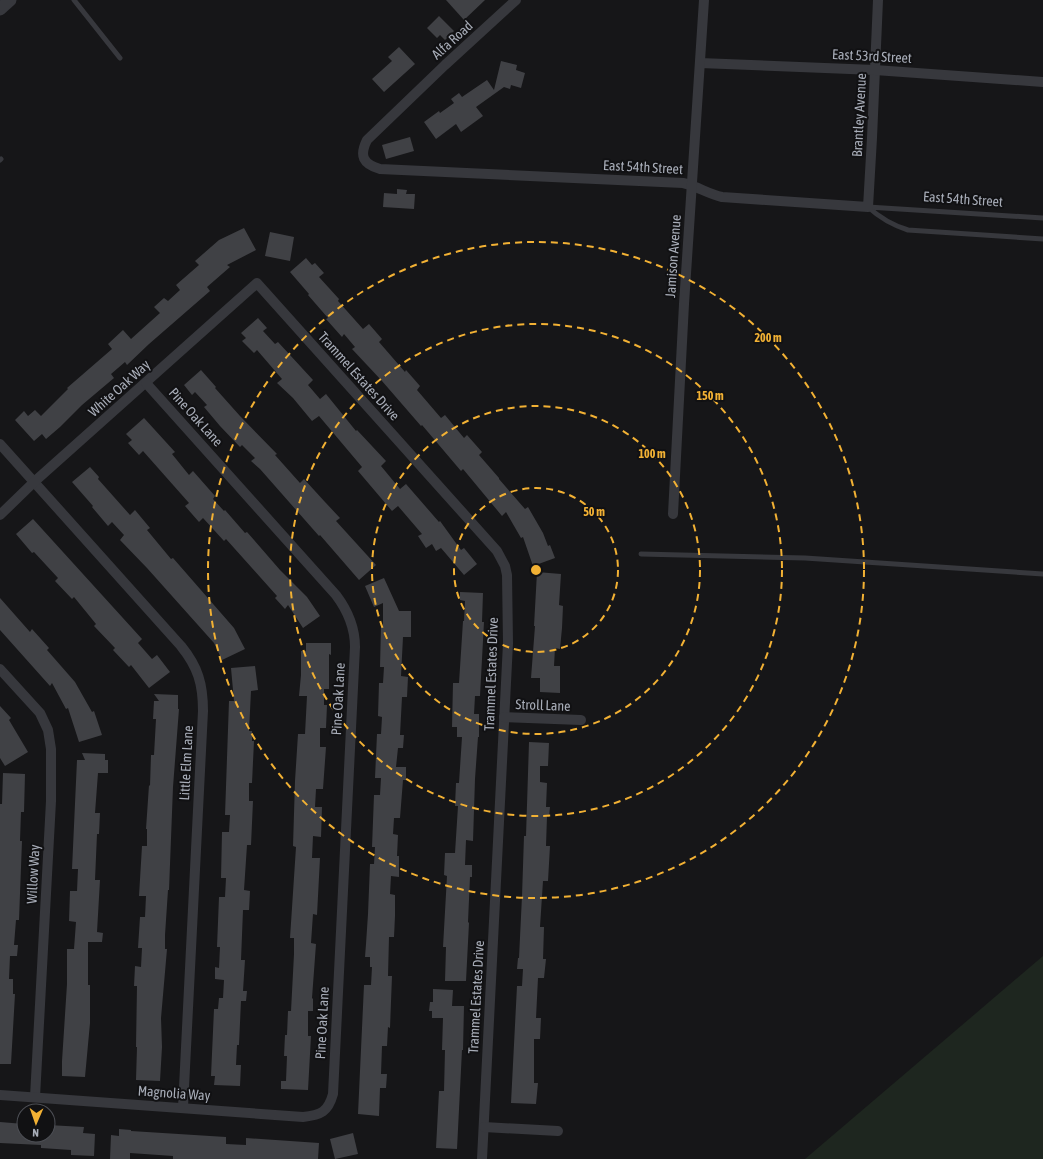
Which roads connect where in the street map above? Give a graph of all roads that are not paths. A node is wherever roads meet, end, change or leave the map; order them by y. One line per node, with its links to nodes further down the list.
1 (10, 0): 6 (street)
2 (74, 0): 7 (lane)
3 (516, 0): 11 (street, Alfa Road)
4 (704, 0): 8 (street, Jamison Avenue)
5 (878, 0): 9 (street, Brantley Avenue)
6 (0, 9)
7 (120, 58)
8 (700, 62): 9 (street, East 53rd Street); 12 (street, Jamison Avenue)
9 (875, 70): 10 (street, East 53rd Street); 13 (street, Brantley Avenue)
10 (1043, 82)
11 (406, 102): 12 (street, East 54th Street)
12 (692, 185): 13 (street, East 54th Street); 20 (street, Jamison Avenue)
13 (868, 207): 14 (lane, East 54th Street); 15 (lane)
14 (1043, 218)
15 (1043, 240)
16 (257, 283): 17 (street, White Oak Way); 25 (street, Trammel Estates Drive)
17 (146, 383): 19 (street, White Oak Way); 27 (street, Pine Oak Lane)
18 (0, 444): 19 (street, Little Elm Lane)
19 (34, 482): 21 (street, White Oak Way); 30 (street, Little Elm Lane)
20 (673, 514)
21 (0, 515)
22 (641, 554): 23 (lane)
23 (1043, 574)
24 (0, 669): 29 (street, Willow Way)
25 (504, 717): 26 (street, Stroll Lane); 31 (street, Trammel Estates Drive)
26 (580, 720)
27 (333, 1094): 30 (street, Magnolia Way)
28 (0, 1095): 29 (street, Magnolia Way)
29 (35, 1097): 30 (street, Magnolia Way)
30 (183, 1107)
31 (484, 1127): 32 (street); 33 (street, Trammel Estates Drive)
32 (558, 1131)
33 (482, 1159)

